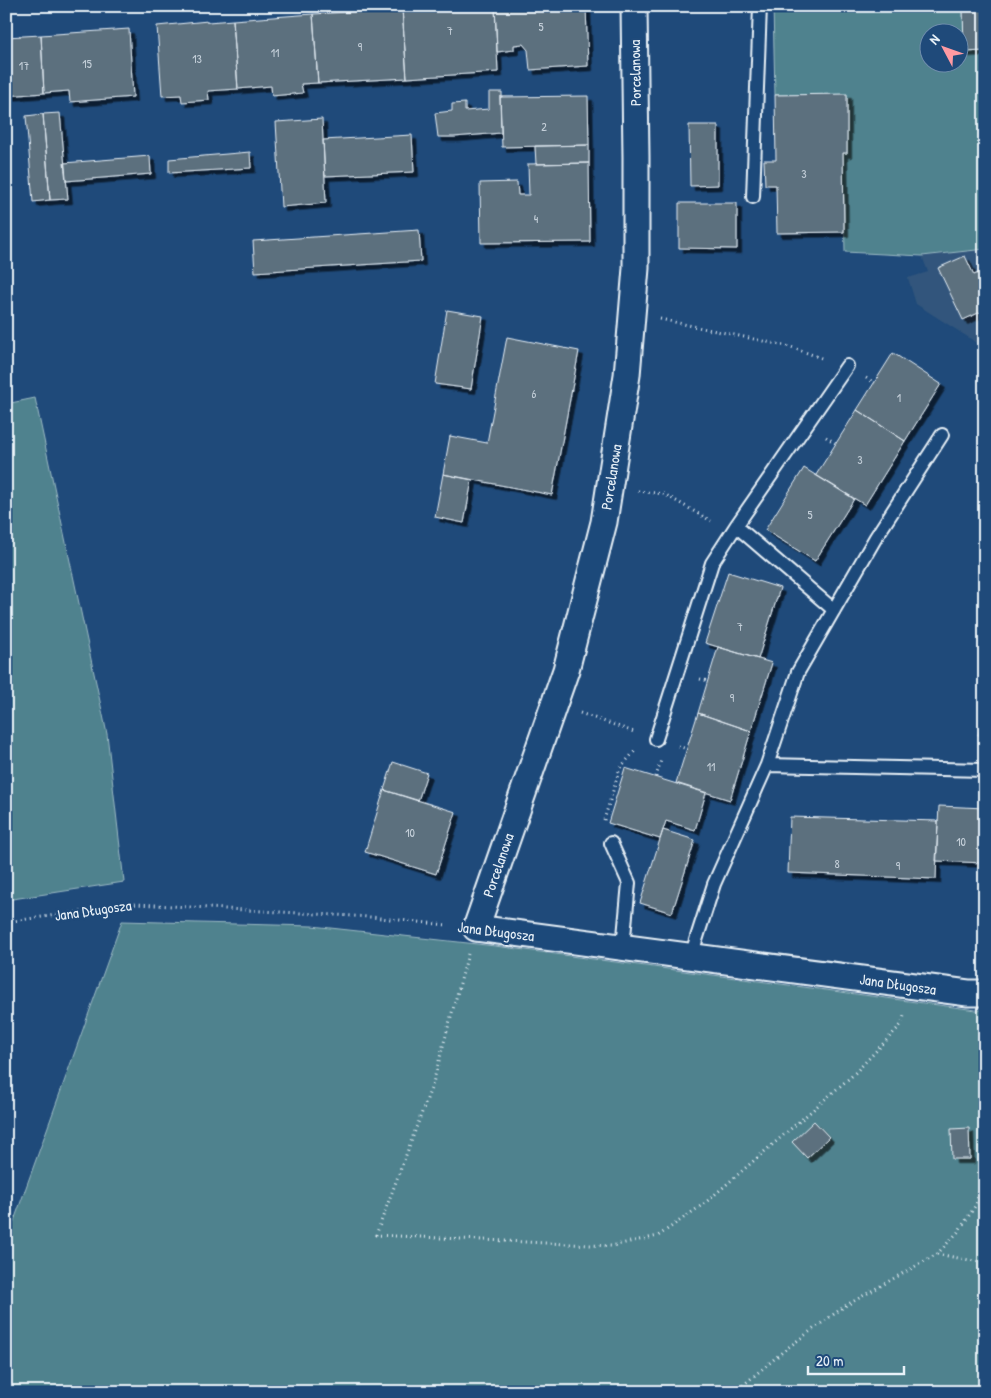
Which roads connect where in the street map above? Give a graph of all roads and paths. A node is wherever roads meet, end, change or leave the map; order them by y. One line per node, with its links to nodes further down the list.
1 (634, 6): 8 (street, Porcelanowa)
2 (760, 6): 3 (lane)
3 (753, 197)
4 (653, 318): 5 (path)
5 (847, 366): 6 (path); 9 (lane)
6 (874, 383)
7 (942, 435): 10 (lane)
8 (610, 488): 9 (path); 11 (street, Porcelanowa)
9 (734, 529): 10 (lane); 12 (lane)
10 (834, 610): 14 (lane)
11 (554, 704): 12 (path); 18 (street, Porcelanowa)
12 (652, 738): 13 (path); 16 (path)
13 (686, 749)
14 (767, 765): 15 (lane); 20 (lane)
15 (985, 770)
16 (611, 843): 19 (lane)
17 (6, 922): 18 (path, Jana Długosza)
18 (476, 928): 19 (street, Jana Długosza); 21 (path)
19 (623, 947): 20 (street, Jana Długosza)
20 (691, 956): 21 (street, Jana Długosza)
21 (913, 986): 22 (street, Jana Długosza)
22 (985, 993)
23 (985, 1083): 24 (path)
24 (937, 1254): 25 (path); 26 (path)
25 (985, 1263)
26 (735, 1392)

